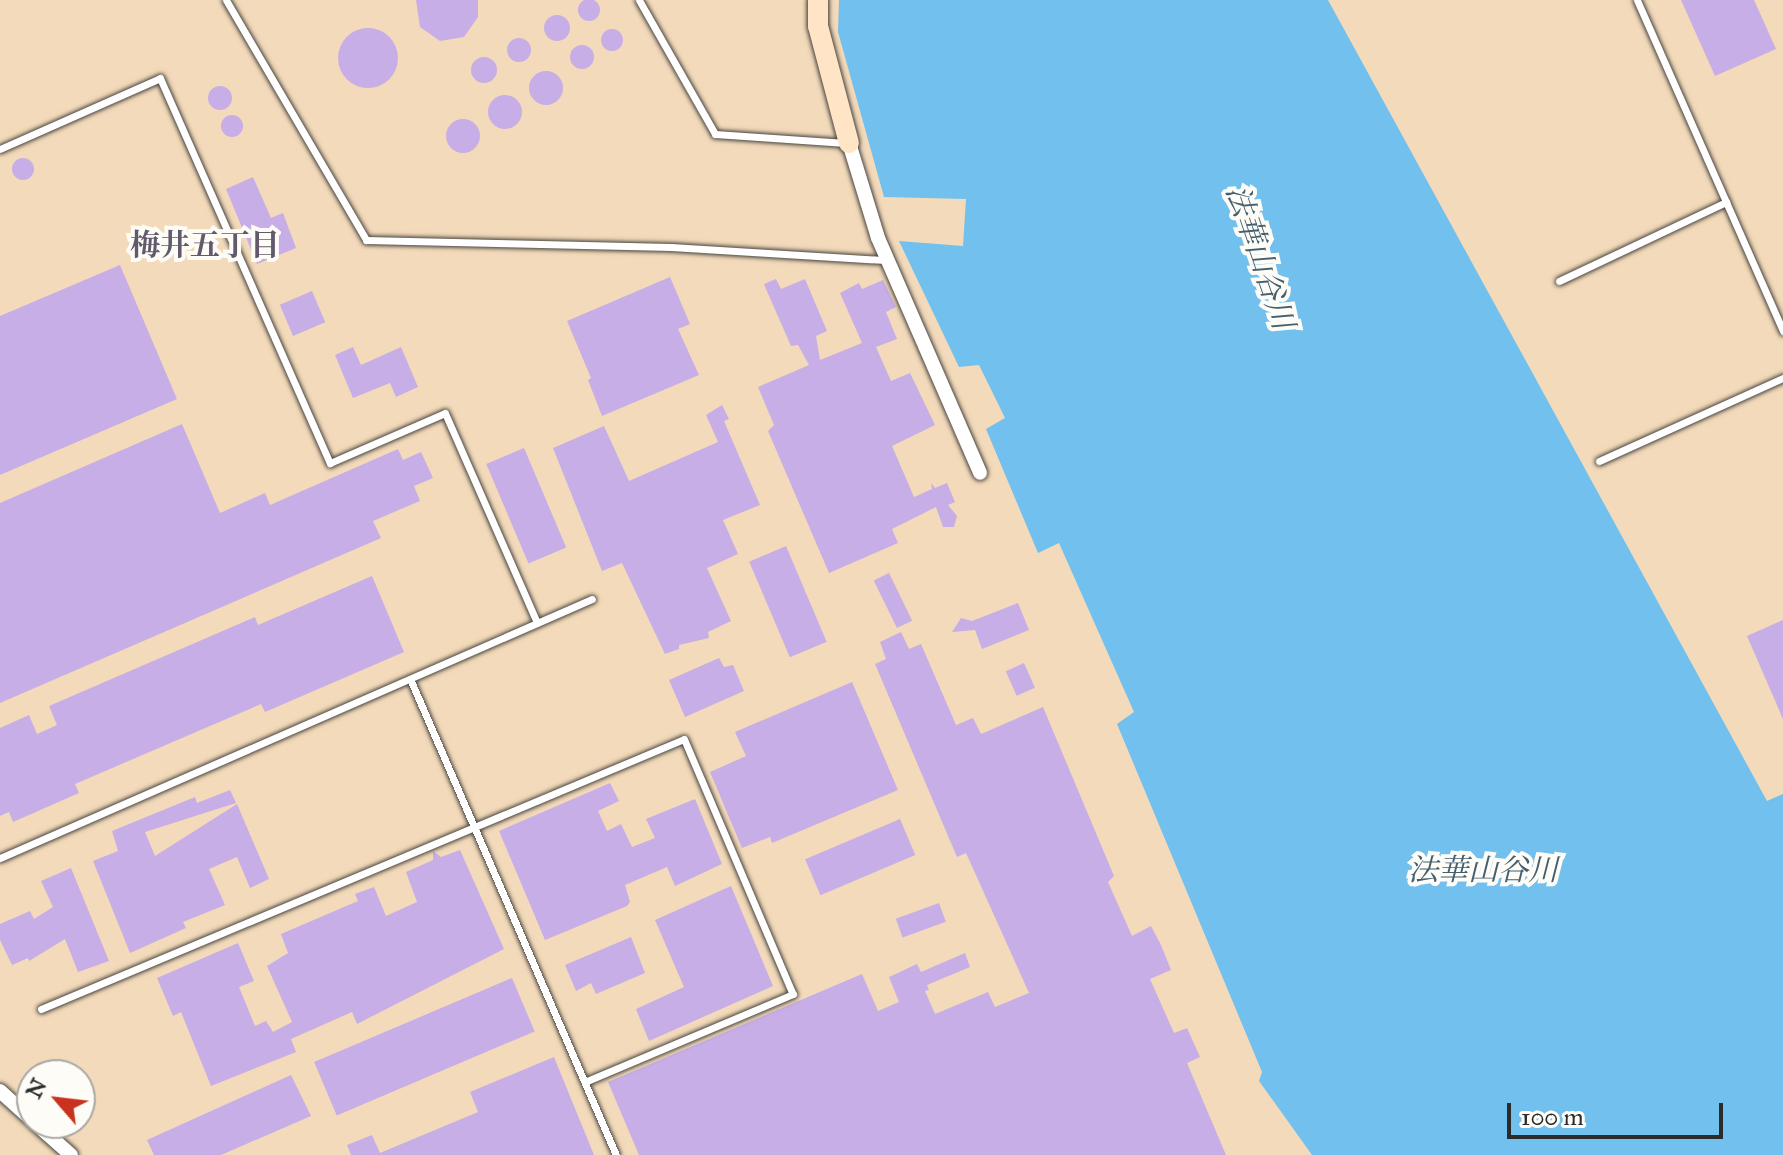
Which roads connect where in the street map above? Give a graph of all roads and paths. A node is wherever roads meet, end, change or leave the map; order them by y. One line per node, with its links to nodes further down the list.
1 (226, 0): 8 (lane)
2 (639, 0): 5 (lane)
3 (818, 0): 5 (main road)
4 (1637, 0): 7 (lane)
5 (849, 143): 8 (street)
6 (0, 149): 15 (lane)
7 (1726, 202): 9 (lane); 10 (lane)
8 (888, 260): 13 (street)
9 (1559, 281)
10 (1783, 331)
11 (1783, 378): 12 (lane)
12 (1599, 461)
13 (980, 473)
14 (592, 599): 15 (lane)
15 (537, 623): 16 (lane)
16 (411, 681): 17 (lane); 18 (lane)
17 (473, 824): 19 (lane); 20 (lane); 20 (lane)
18 (0, 858)
19 (41, 1009)
20 (585, 1082): 25 (lane)
21 (0, 1091): 22 (street)
22 (16, 1106)
23 (53, 1139): 24 (street)
24 (71, 1155)
25 (616, 1155)

